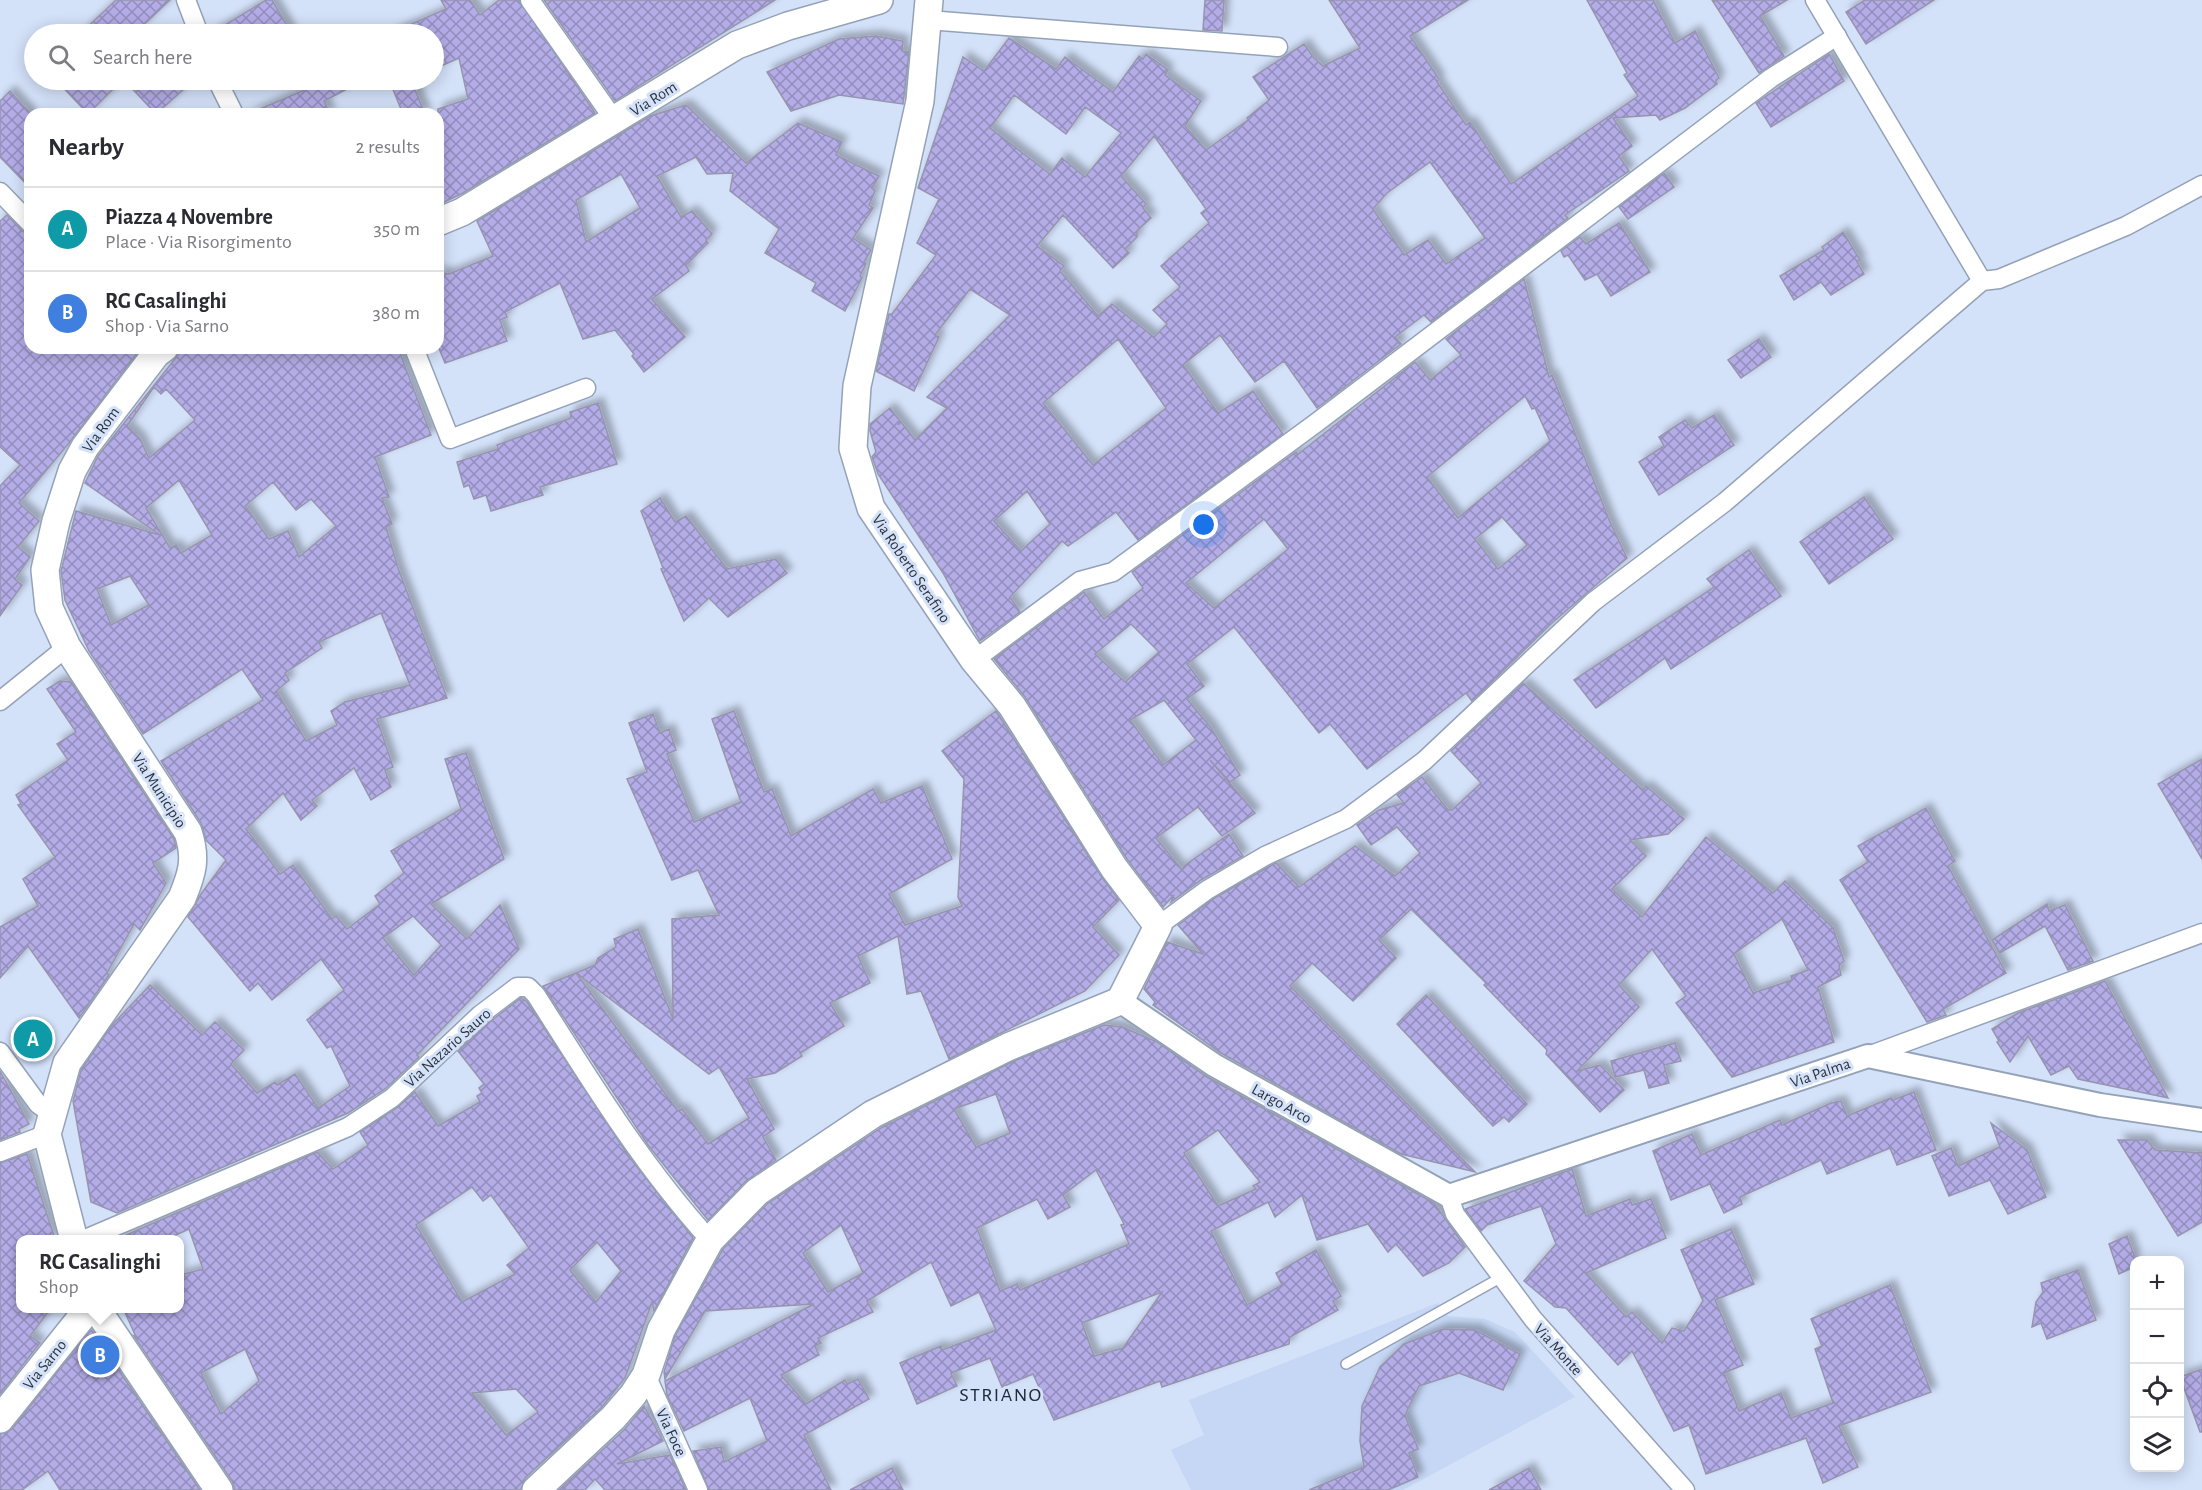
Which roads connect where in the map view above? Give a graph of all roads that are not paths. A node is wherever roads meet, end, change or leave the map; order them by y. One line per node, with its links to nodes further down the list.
1 (186, 0): 6 (street)
2 (530, 0): 11 (street)
3 (879, 0): 11 (main road, Via Rom)
4 (1815, 0): 7 (street)
5 (929, 10): 8 (street); 22 (main road, Via Roberto Serafino)
6 (195, 24)
7 (1837, 36): 16 (street); 22 (street)
8 (1278, 47)
9 (222, 90): 10 (street)
10 (231, 108)
11 (615, 121): 15 (main road, Via Rom)
12 (2202, 185): 16 (street)
13 (0, 192): 14 (street)
14 (24, 216)
15 (444, 220)
16 (1982, 281): 24 (street)
17 (154, 354): 20 (main road, Via Rom)
18 (416, 354): 19 (street)
19 (586, 388)
20 (56, 521): 21 (main road, Via Municipio)
21 (67, 647): 23 (street); 30 (main road, Via Municipio)
22 (974, 660): 24 (main road, Via Roberto Serafino)
23 (0, 701)
24 (1158, 926): 26 (main road)
25 (2202, 933): 28 (street)
26 (1120, 1001): 32 (street, Largo Arco); 35 (main road)
27 (0, 1052): 30 (street)
28 (1868, 1056): 29 (street, Via Palma); 32 (street, Via Palma)
29 (2202, 1120)
30 (50, 1124): 31 (street); 33 (main road)
31 (0, 1152)
32 (1449, 1196): 36 (street, Via Monte)
33 (73, 1235)
34 (93, 1235): 35 (street, Via Nazario Sauro)
35 (710, 1240): 40 (main road)
36 (1500, 1278): 39 (lane); 45 (street, Via Monte)
37 (85, 1313): 41 (main road, Via Sarno)
38 (99, 1313): 42 (main road)
39 (1346, 1364)
40 (646, 1375): 43 (main road); 44 (street, Via Foce)
41 (0, 1419)
42 (219, 1490)
43 (536, 1490)
44 (698, 1490)
45 (1685, 1490)

